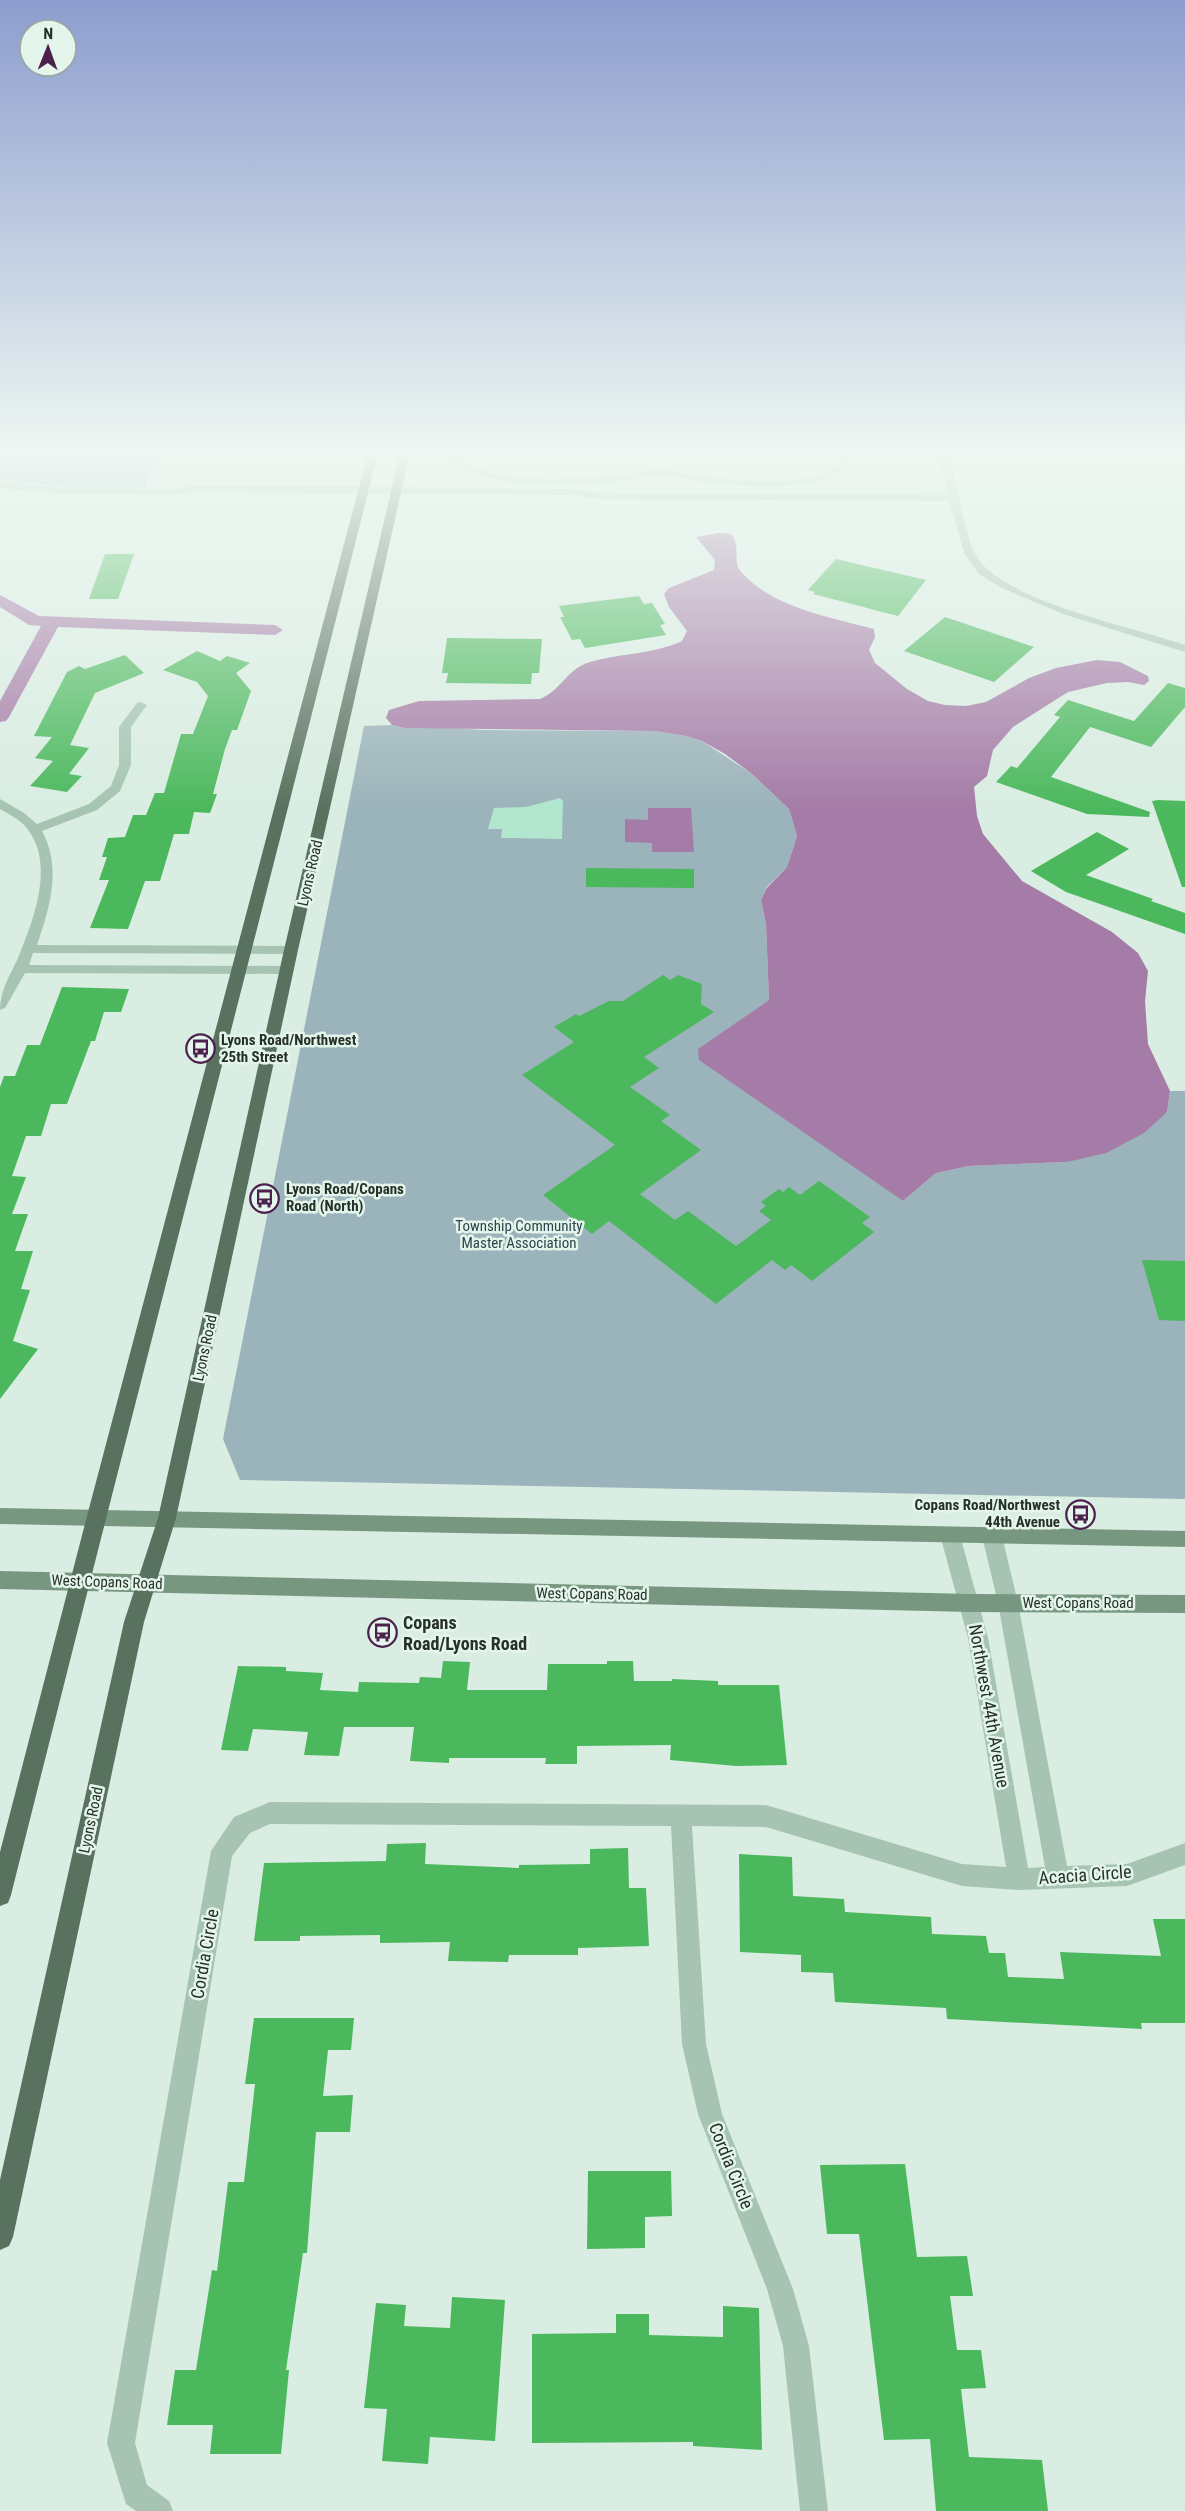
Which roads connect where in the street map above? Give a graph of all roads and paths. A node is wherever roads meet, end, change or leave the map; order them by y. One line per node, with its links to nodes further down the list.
1 (341, 574): 9 (main road)
2 (378, 574): 10 (main road, Lyons Road)
3 (985, 574): 4 (street)
4 (1185, 649)
5 (141, 705): 7 (street)
6 (0, 803): 7 (street)
7 (35, 829): 8 (street)
8 (27, 949): 9 (street); 11 (street)
9 (244, 950): 10 (street); 12 (main road)
10 (291, 950): 13 (main road, Lyons Road)
11 (20, 969): 12 (street); 14 (street)
12 (240, 970): 13 (street); 16 (main road)
13 (287, 970): 17 (main road, Lyons Road)
14 (0, 1005)
15 (0, 1515): 16 (main road)
16 (96, 1516): 17 (main road); 22 (main road)
17 (168, 1518): 18 (main road); 23 (main road, Lyons Road)
18 (950, 1535): 19 (main road); 24 (street, Northwest 44th Avenue)
19 (992, 1536): 20 (main road); 25 (street)
20 (1185, 1539)
21 (0, 1580): 22 (main road, West Copans Road)
22 (81, 1581): 23 (main road, West Copans Road); 31 (main road)
23 (145, 1583): 24 (main road, West Copans Road); 32 (main road, Lyons Road)
24 (970, 1603): 25 (main road, West Copans Road); 30 (street, Northwest 44th Avenue)
25 (1008, 1603): 26 (main road, West Copans Road); 29 (street)
26 (1185, 1604)
27 (681, 1815): 30 (street, Cordia Circle); 33 (street, Cordia Circle); 34 (street, Cordia Circle)
28 (1185, 1854): 29 (street, Acacia Circle)
29 (1058, 1878): 30 (street, Acacia Circle)
30 (1019, 1879)
31 (0, 1895)
32 (0, 2237)
33 (159, 2511)
34 (814, 2511)

